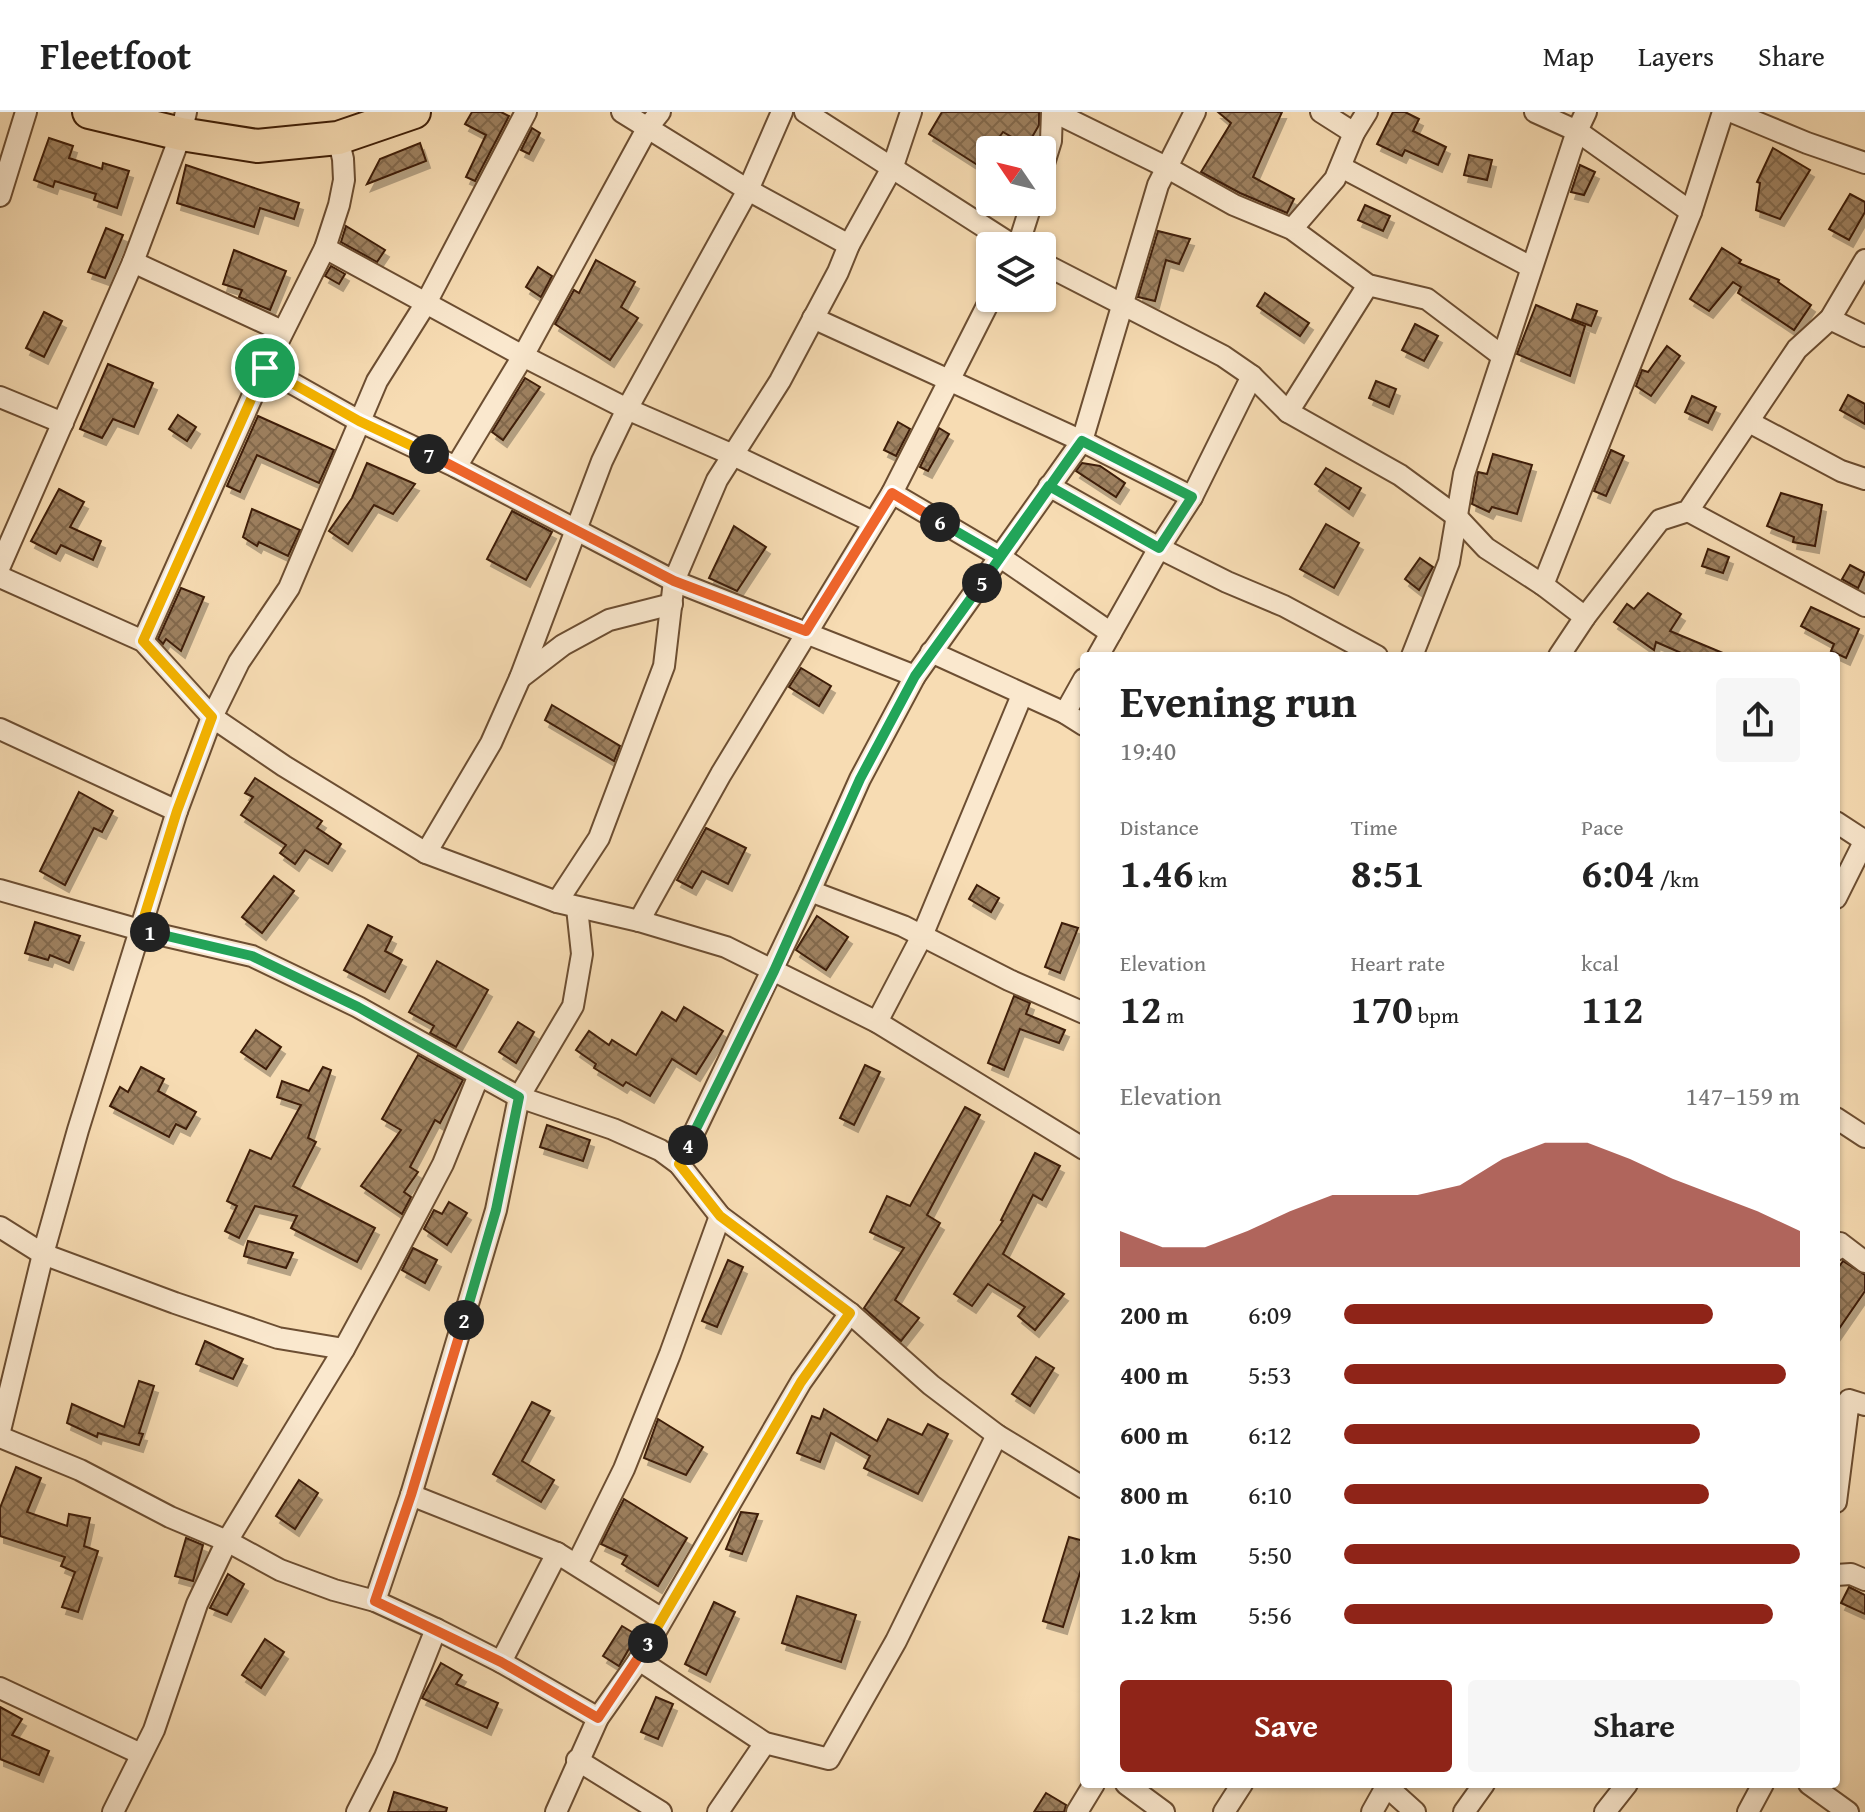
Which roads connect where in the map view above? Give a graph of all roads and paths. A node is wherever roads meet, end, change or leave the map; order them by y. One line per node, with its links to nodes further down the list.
1 (26, 112): 28 (street)
2 (89, 112): 19 (main road)
3 (414, 112): 16 (main road)
4 (526, 112): 39 (street)
5 (622, 112): 17 (street)
6 (782, 112): 27 (street)
7 (805, 112): 24 (street)
8 (911, 112): 24 (street)
9 (1053, 112): 21 (street); 25 (street)
10 (1195, 112): 25 (street)
11 (1321, 112): 20 (street)
12 (1367, 112): 20 (street)
13 (1535, 112): 18 (street)
14 (1723, 112): 29 (street)
15 (1732, 112): 23 (street)
16 (384, 118): 22 (main road)
17 (654, 120): 27 (street); 47 (street)
18 (1582, 121): 29 (street); 36 (street)
19 (184, 123): 22 (main road); 35 (street)
20 (1354, 133): 26 (street)
21 (1051, 136)
22 (338, 138): 33 (street)
23 (1865, 163)
24 (893, 166): 31 (street); 32 (street)
25 (1166, 167): 30 (street); 40 (street)
26 (1341, 167): 30 (street); 36 (street)
27 (748, 190): 32 (street); 52 (street)
28 (0, 196)
29 (1691, 212): 73 (street)
30 (1292, 229): 38 (street)
31 (994, 232)
32 (849, 245): 42 (street)
33 (325, 248): 39 (street); 44 (street)
34 (1865, 260): 43 (street)
35 (133, 262): 44 (street); 56 (street)
36 (1531, 267): 46 (street)
37 (1056, 271): 40 (street)
38 (1368, 285): 46 (street); 53 (street)
39 (426, 303): 47 (street); 54 (street)
40 (1122, 306): 49 (street); 57 (street)
41 (984, 312): 50 (street)
42 (813, 318): 50 (street); 58 (street)
43 (1830, 319): 45 (street); 55 (street)
44 (282, 331): 48 (street)
45 (1865, 336)
46 (1501, 355): 65 (street)
47 (523, 356): 52 (street); 59 (street)
48 (265, 368): 54 (street); 79 (street)
49 (1252, 376): 53 (street); 63 (street)
50 (949, 381): 57 (street); 62 (street)
51 (0, 397): 56 (street)
52 (627, 409): 58 (street); 67 (street)
53 (1288, 412): 65 (street)
54 (359, 421): 59 (street); 90 (street)
55 (1749, 422): 60 (street); 64 (street)
56 (63, 423): 70 (street)
57 (1082, 441): 61 (street); 63 (street)
58 (733, 455): 66 (street); 72 (street)
59 (456, 467): 67 (street)
60 (1865, 479)
61 (1049, 486): 68 (street); 69 (street)
62 (892, 493): 66 (street); 69 (street)
63 (1192, 497): 68 (street)
64 (1688, 511): 75 (street); 76 (street)
65 (1456, 516): 73 (street); 84 (street)
66 (873, 522): 77 (street)
67 (577, 530): 72 (street); 86 (street)
68 (1159, 548): 78 (street); 83 (street)
69 (999, 556): 78 (street); 81 (street)
70 (0, 566)
71 (0, 577): 79 (street)
72 (674, 581): 74 (street); 77 (street)
73 (1543, 585): 76 (street)
74 (672, 604): 86 (street); 100 (street)
75 (1865, 606)
76 (1585, 617): 80 (street)
77 (806, 631): 85 (street); 102 (street)
78 (1111, 633): 82 (street)
79 (143, 641): 90 (street)
80 (1569, 651)
81 (931, 652): 85 (street); 88 (street)
82 (1100, 652)
83 (1370, 652)
84 (1414, 652)
85 (915, 676): 99 (street)
86 (520, 678): 96 (street)
87 (1080, 686): 89 (street)
88 (1022, 695): 89 (street); 104 (street)
89 (1065, 713): 91 (street)
90 (212, 717): 93 (street); 96 (street)
91 (1080, 722)
92 (0, 729): 93 (street)
93 (177, 811): 103 (street)
94 (1840, 824): 95 (street)
95 (1865, 840): 98 (street)
96 (426, 853): 100 (street)
97 (0, 890): 103 (street)
98 (1840, 890)
99 (810, 891): 104 (street); 105 (street)
100 (557, 902): 101 (street)
101 (577, 908): 102 (street); 109 (street)
102 (639, 921): 105 (street)
103 (140, 930): 108 (street); 117 (street)
104 (922, 936): 106 (street); 107 (street)
105 (774, 971): 107 (street); 113 (street)
106 (1080, 1011)
107 (877, 1022): 112 (street)
108 (479, 1075): 109 (street); 120 (street)
109 (519, 1097): 113 (street); 126 (street)
110 (1840, 1121): 111 (street)
111 (1865, 1137)
112 (1080, 1147)
113 (679, 1164): 114 (street)
114 (720, 1216): 119 (street); 129 (street)
115 (0, 1227): 117 (street)
116 (1840, 1243): 118 (street)
117 (43, 1254): 120 (street); 122 (street)
118 (1865, 1262)
119 (850, 1313): 123 (street); 133 (street)
120 (344, 1349): 127 (street)
121 (1846, 1398): 124 (street)
122 (0, 1434): 127 (street)
123 (997, 1435): 125 (street); 139 (street)
124 (1840, 1460)
125 (1080, 1486)
126 (411, 1495): 128 (street); 132 (street)
127 (227, 1541): 132 (street); 140 (street)
128 (557, 1553): 129 (street); 136 (street)
129 (577, 1564): 133 (street)
130 (1840, 1575): 131 (street)
131 (1865, 1580)
132 (375, 1601): 134 (street)
133 (662, 1619): 135 (street)
134 (436, 1629): 136 (street); 152 (street)
135 (639, 1660): 138 (street); 139 (street)
136 (501, 1662): 138 (street)
137 (0, 1688): 140 (street)
138 (598, 1718): 141 (street)
139 (765, 1743): 155 (street)
140 (141, 1754): 151 (street)
141 (577, 1760): 153 (street); 154 (street)
142 (1092, 1788): 156 (street)
143 (1131, 1788): 157 (street)
144 (1239, 1788): 158 (street)
145 (1384, 1788): 159 (street)
146 (1387, 1788): 160 (street)
147 (1481, 1788): 161 (street)
148 (1624, 1788): 162 (street)
149 (1761, 1788): 163 (street)
150 (1815, 1788): 164 (street)
151 (113, 1812)
152 (357, 1812)
153 (556, 1812)
154 (661, 1812)
155 (718, 1812)
156 (1077, 1812)
157 (1164, 1812)
158 (1224, 1812)
159 (1372, 1812)
160 (1415, 1812)
161 (1464, 1812)
162 (1605, 1812)
163 (1748, 1812)
164 (1848, 1812)

